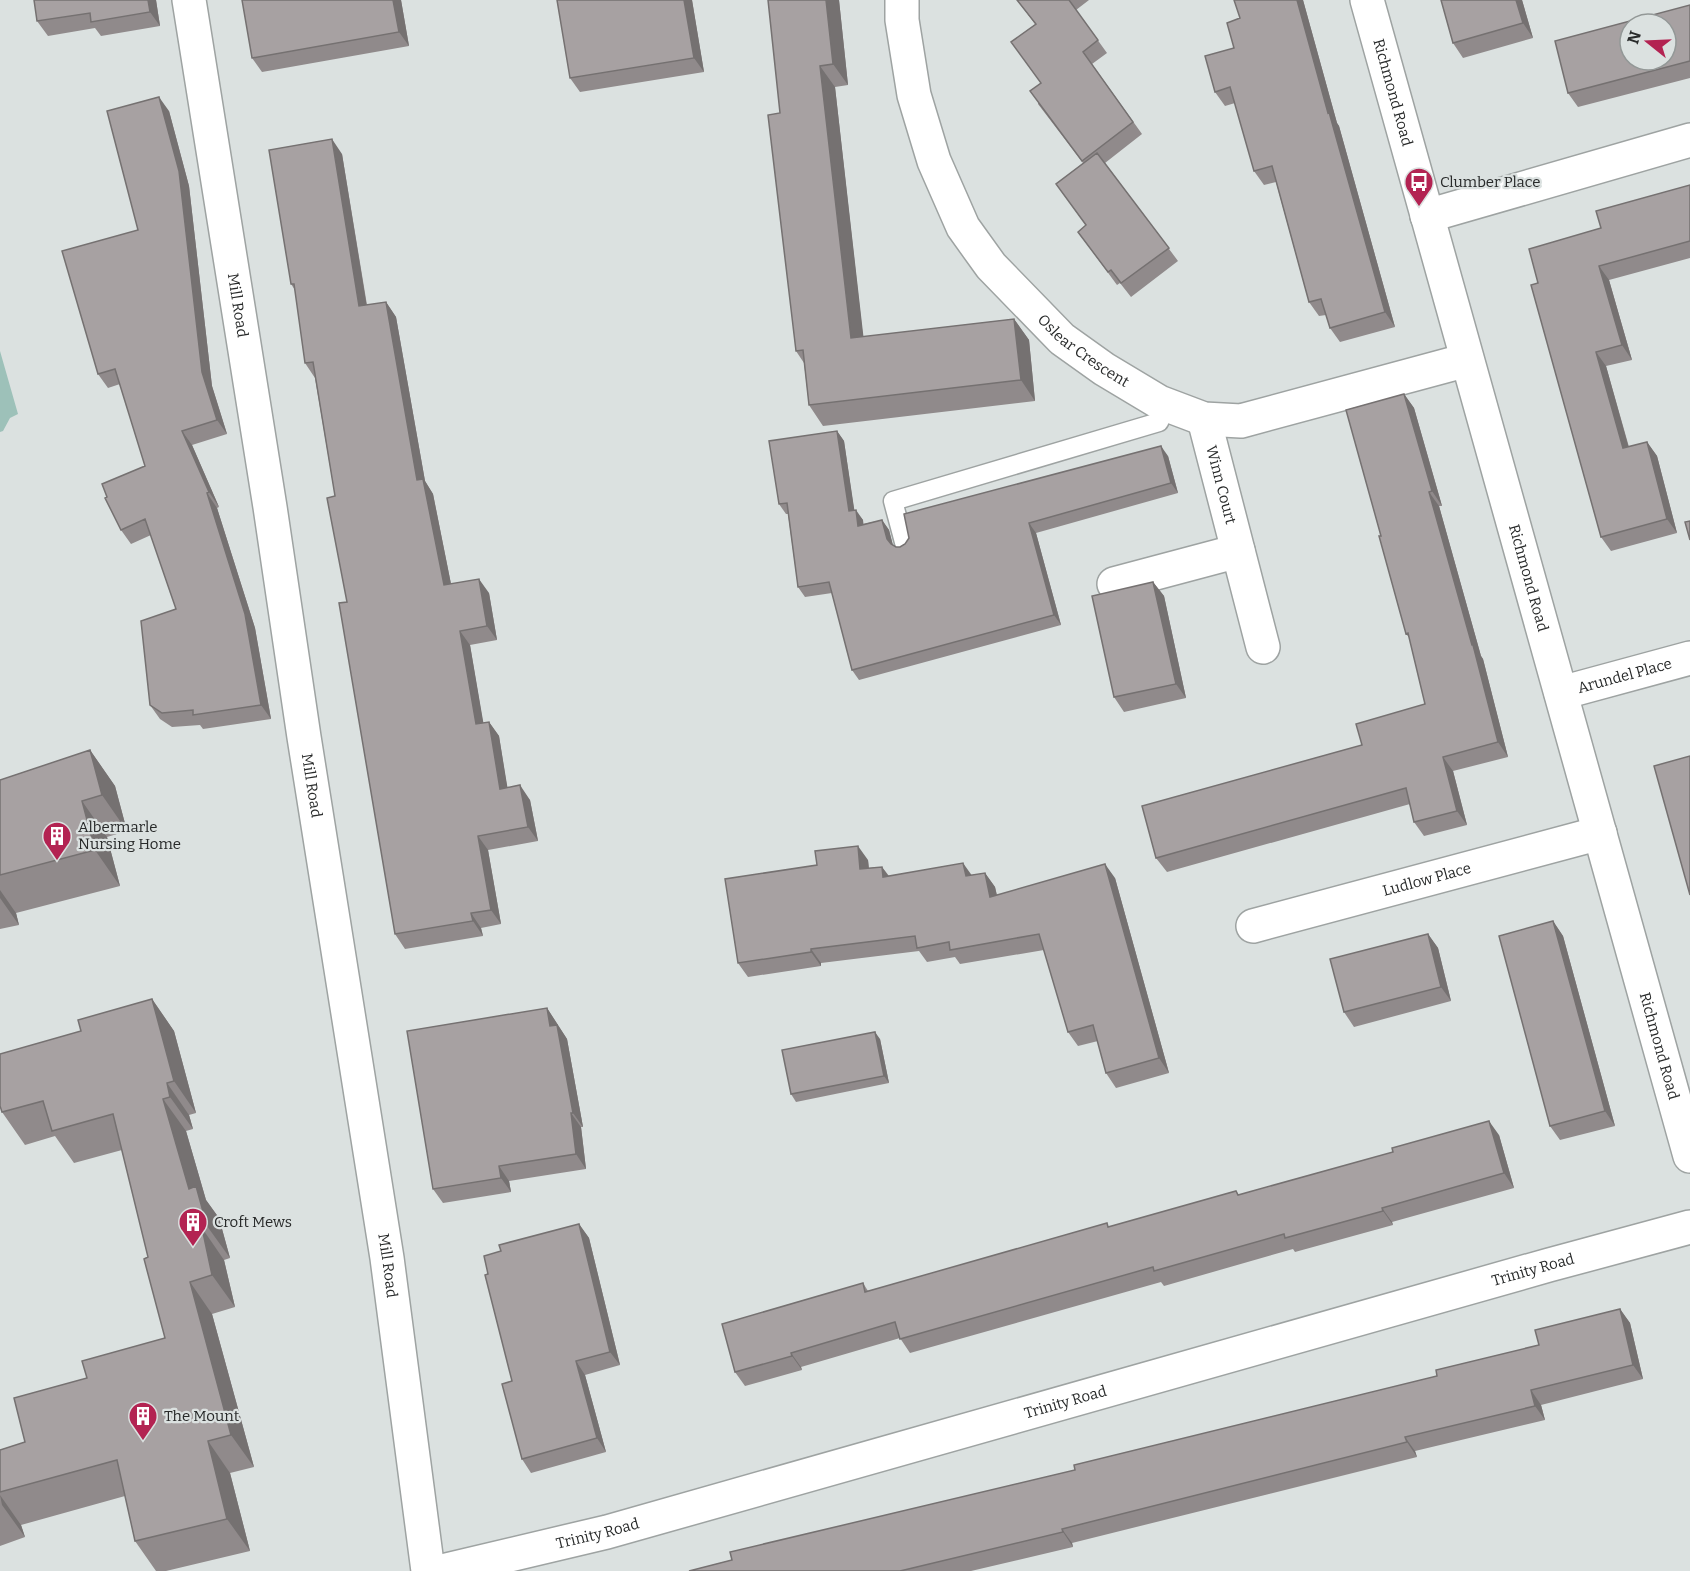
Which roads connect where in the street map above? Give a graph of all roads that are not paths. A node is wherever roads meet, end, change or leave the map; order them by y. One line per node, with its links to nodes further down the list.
1 (189, 0): 19 (street, Mill Road)
2 (902, 0): 7 (street, Oslear Crescent)
3 (1367, 0): 5 (street, Richmond Road)
4 (1690, 140): 5 (street)
5 (1427, 216): 6 (street, Richmond Road)
6 (1467, 360): 8 (street, Oslear Crescent); 14 (street, Richmond Road)
7 (1167, 405): 8 (street, Oslear Crescent); 9 (lane)
8 (1204, 419): 10 (street, Winn Court)
9 (905, 546)
10 (1238, 551): 11 (street); 12 (street, Winn Court)
11 (1114, 584)
12 (1263, 647)
13 (1690, 658): 14 (street, Arundel Place)
14 (1561, 693): 15 (street, Richmond Road)
15 (1600, 832): 16 (street, Ludlow Place); 17 (street, Richmond Road)
16 (1253, 926)
17 (1690, 1156)
18 (1690, 1227): 20 (street, Trinity Road)
19 (428, 1571)
20 (442, 1571)

